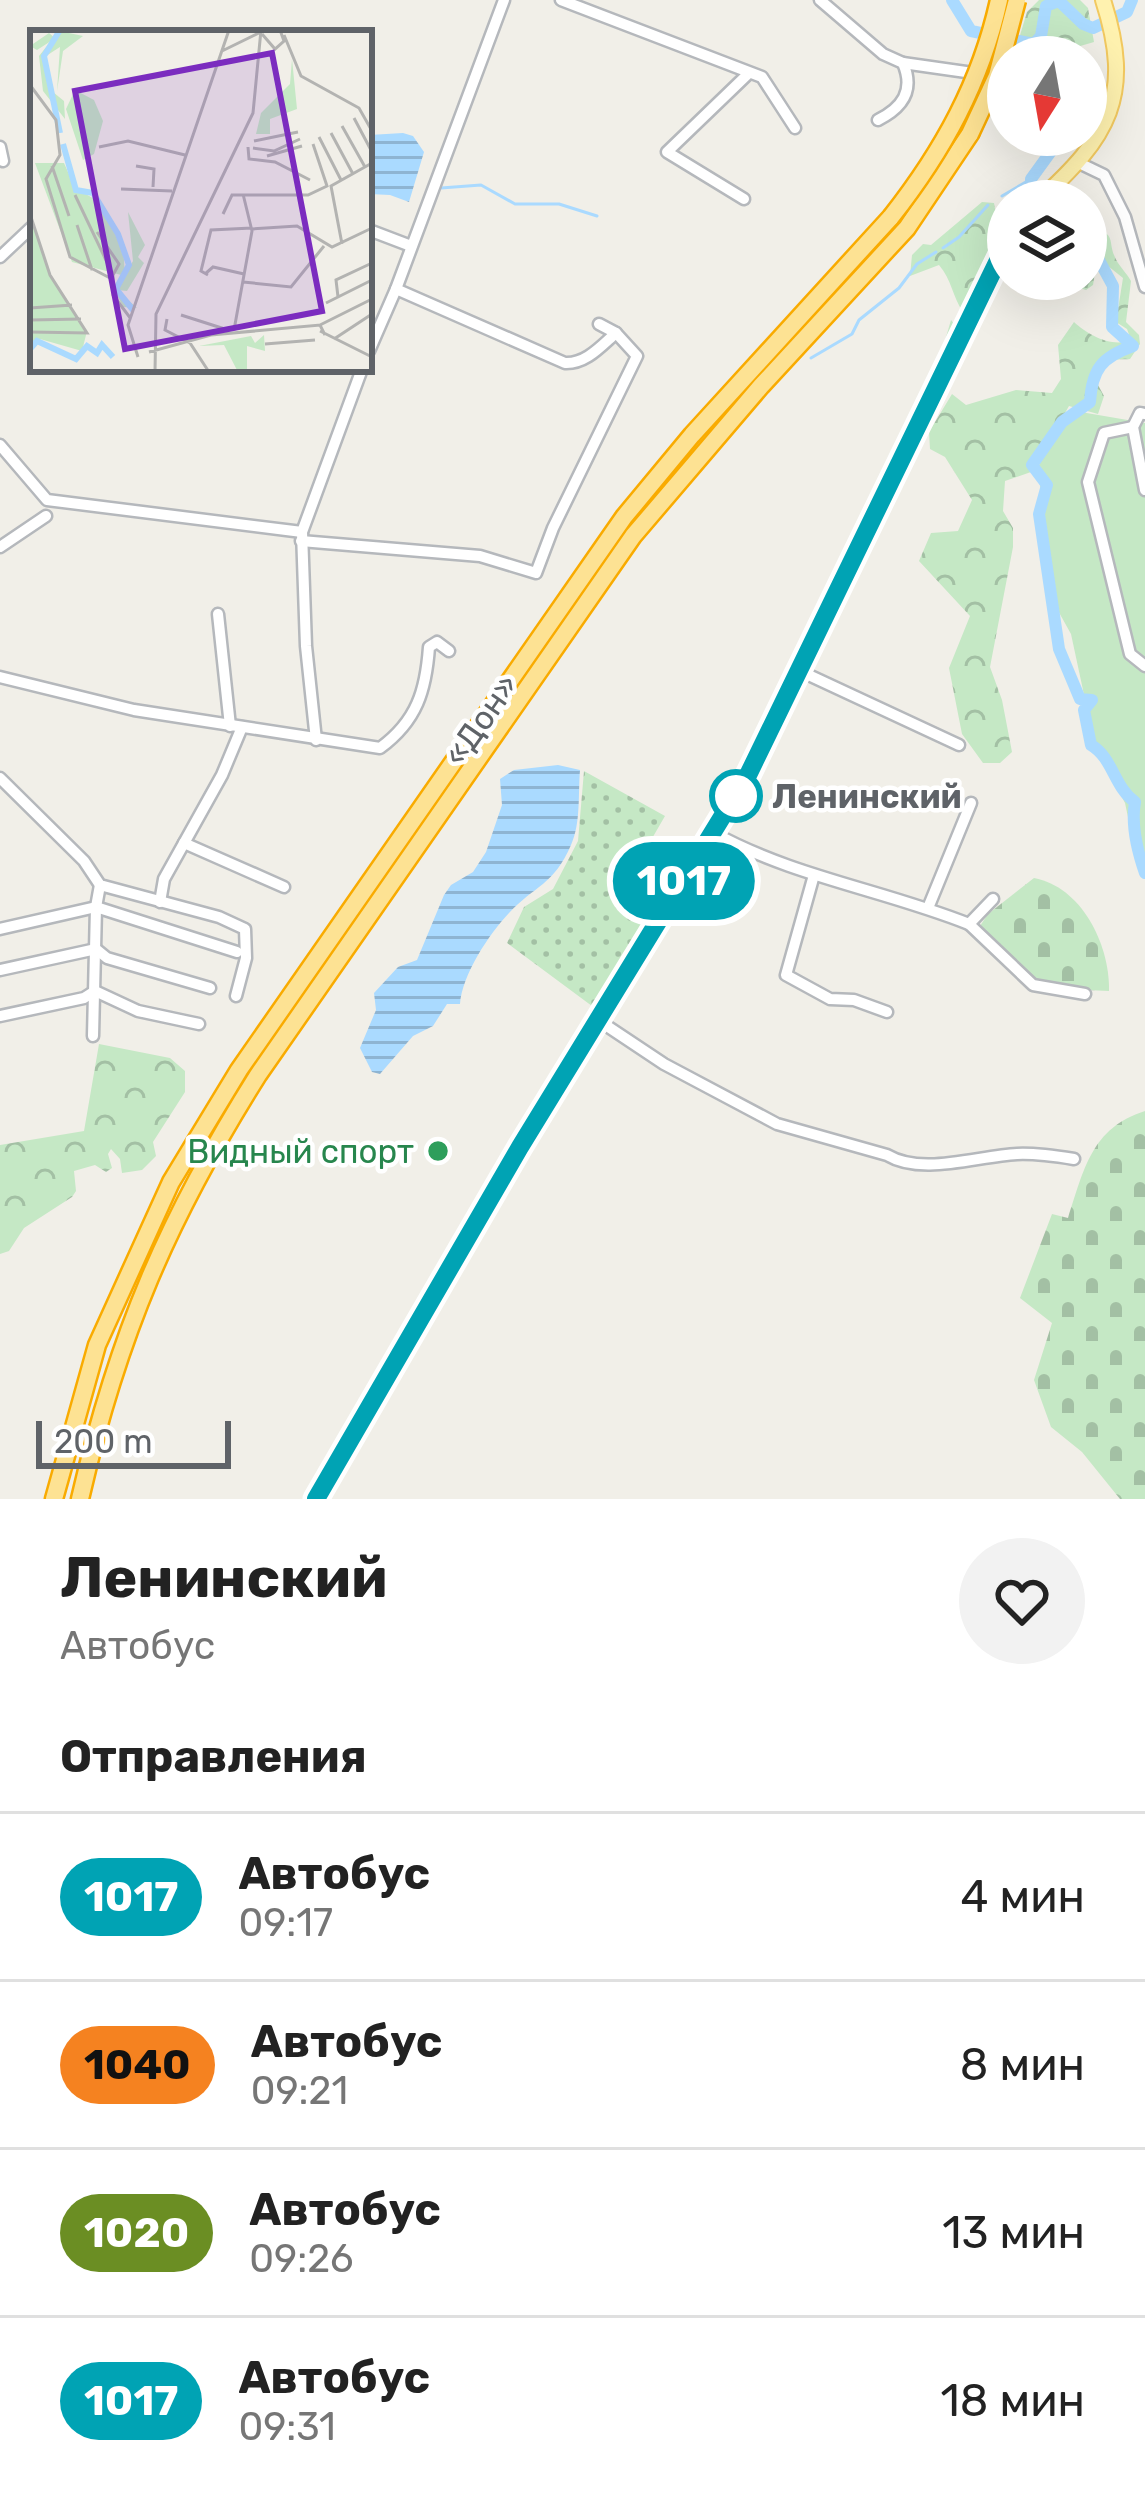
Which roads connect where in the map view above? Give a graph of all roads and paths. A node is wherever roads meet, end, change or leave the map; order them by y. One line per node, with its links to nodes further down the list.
1 (494, 0): 8 (street)
2 (504, 0): 8 (street)
3 (562, 0): 10 (street)
4 (820, 0): 9 (street)
5 (999, 0): 19 (highway, «Дон», bridge)
6 (1017, 0): 19 (highway, «Дон», bridge)
7 (1106, 8): 16 (main road)
8 (497, 14): 22 (street)
9 (903, 63): 11 (street); 12 (street)
10 (748, 74): 13 (street); 18 (street)
11 (987, 75)
12 (878, 120)
13 (795, 128)
14 (0, 147): 15 (street)
15 (2, 161)
16 (1079, 163): 17 (main road); 25 (street)
17 (1061, 180)
18 (744, 199)
19 (899, 223): 72 (highway, «Дон»); 73 (highway, «Дон»)
20 (30, 229): 23 (street)
21 (372, 231): 22 (street)
22 (411, 246): 26 (street)
23 (0, 257)
24 (987, 284): 41 (main road)
25 (1145, 287)
26 (396, 289): 28 (street); 29 (street)
27 (599, 324): 28 (street)
28 (616, 333): 36 (street)
29 (372, 344)
30 (361, 372): 36 (street)
31 (1145, 414): 32 (street)
32 (1133, 428): 34 (street); 40 (street)
33 (0, 445): 36 (street)
34 (1145, 490)
35 (46, 516): 37 (street)
36 (302, 536): 44 (street)
37 (0, 547)
38 (218, 614): 43 (street)
39 (449, 651): 44 (street)
40 (1145, 666)
41 (800, 671): 45 (street); 48 (main road)
42 (0, 677): 43 (street)
43 (236, 727): 44 (street); 49 (street)
44 (316, 740)
45 (959, 745)
46 (0, 778): 51 (street)
47 (971, 802): 56 (street)
48 (714, 833): 50 (street); 68 (main road)
49 (184, 843): 52 (street); 54 (street)
50 (814, 875): 56 (street); 66 (street)
51 (100, 884): 54 (street); 55 (street)
52 (284, 887)
53 (993, 899): 57 (street)
54 (160, 902): 65 (street)
55 (96, 907): 58 (street); 59 (street); 60 (street)
56 (928, 908): 57 (street)
57 (969, 924): 64 (street)
58 (0, 928)
59 (96, 949): 61 (street); 62 (street); 63 (street)
60 (238, 952)
61 (0, 970)
62 (210, 988)
63 (95, 992): 67 (street); 69 (street); 70 (street)
64 (1085, 994)
65 (236, 996)
66 (887, 1012)
67 (0, 1016)
68 (598, 1020): 71 (street); 74 (main road)
69 (200, 1024)
70 (93, 1036)
71 (1074, 1159)
72 (54, 1499)
73 (80, 1499)
74 (316, 1499)

